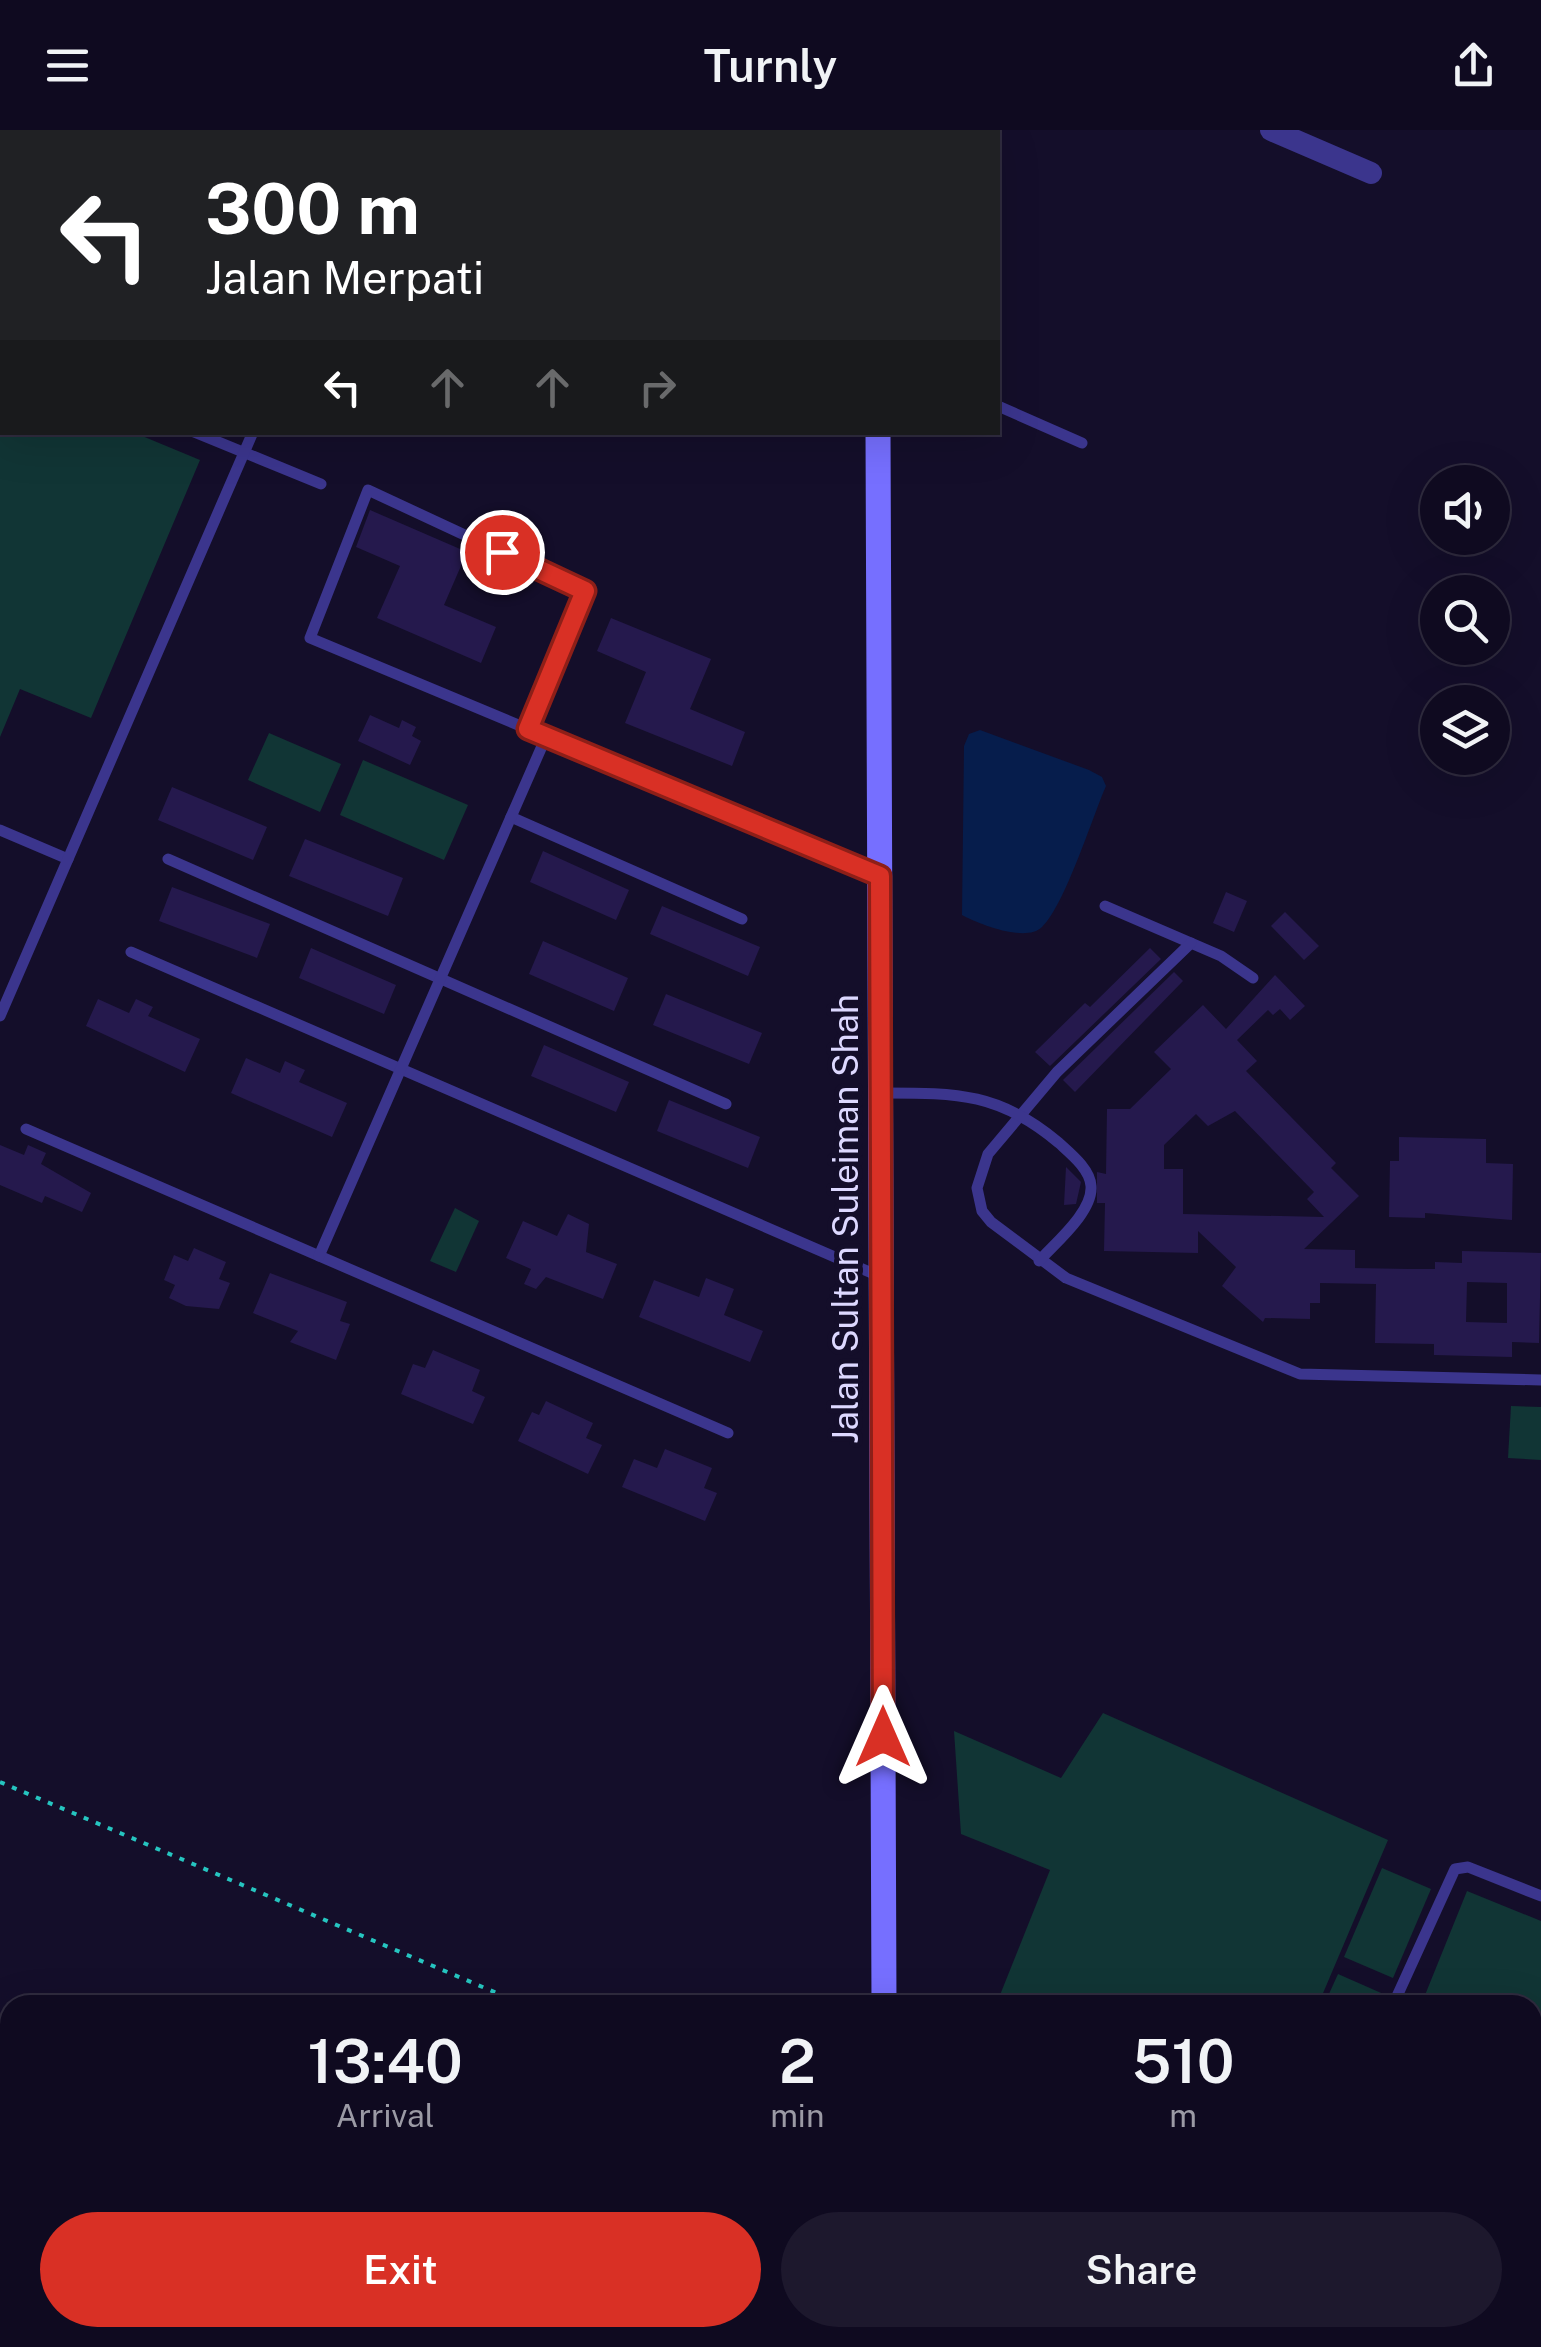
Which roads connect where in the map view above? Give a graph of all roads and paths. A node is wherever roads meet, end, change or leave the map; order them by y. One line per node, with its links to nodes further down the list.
1 (1280, 132): 2 (street)
2 (1372, 173)
3 (1000, 407): 7 (lane)
4 (201, 435): 8 (lane)
5 (252, 435): 8 (lane)
6 (878, 435): 16 (street, Jalan Sultan Suleiman Shah)
7 (1082, 443)
8 (244, 454): 9 (lane); 14 (lane)
9 (321, 484)
10 (528, 729): 10 (lane); 11 (lane)
11 (546, 736): 12 (lane); 16 (lane)
12 (511, 817): 18 (lane); 21 (lane)
13 (0, 830): 14 (lane)
14 (68, 859): 23 (lane)
15 (168, 859): 21 (lane)
16 (880, 876): 25 (street, Jalan Sultan Suleiman Shah)
17 (1105, 906): 19 (lane)
18 (742, 919)
19 (1191, 943): 22 (lane); 27 (lane)
20 (131, 952): 24 (lane)
21 (440, 978): 24 (lane); 26 (lane)
22 (1253, 978)
23 (0, 1016)
24 (401, 1070): 29 (lane); 31 (lane)
25 (880, 1092): 27 (lane); 31 (street, Jalan Sultan Suleiman Shah)
26 (726, 1104)
27 (1020, 1114): 30 (lane); 30 (lane)
28 (26, 1129): 29 (lane)
29 (320, 1256): 33 (lane)
30 (1040, 1261): 32 (lane)
31 (881, 1277): 37 (street, Jalan Sultan Suleiman Shah)
32 (1541, 1380)
33 (728, 1433)
34 (0, 1782): 36 (path)
35 (1541, 1896): 38 (lane)
36 (501, 1995)
37 (884, 1995)
38 (1398, 1995)

